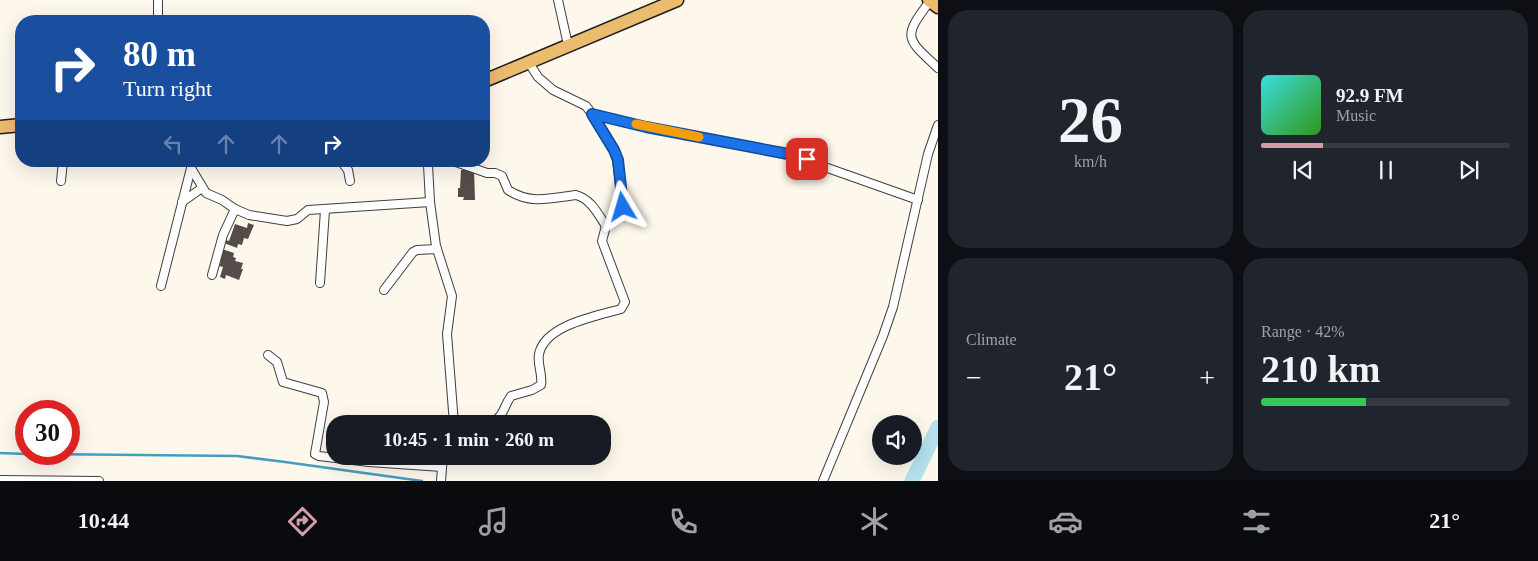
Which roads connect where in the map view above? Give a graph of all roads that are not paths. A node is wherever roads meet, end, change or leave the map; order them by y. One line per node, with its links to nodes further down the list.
1 (158, 0): 5 (street)
2 (558, 0): 6 (street)
3 (677, 0): 6 (main road)
4 (935, 2): 8 (street)
5 (158, 15)
6 (568, 46): 7 (main road)
7 (529, 63): 9 (main road); 10 (street)
8 (938, 68)
9 (490, 79)
10 (592, 114): 23 (street); 28 (street)
11 (938, 125): 23 (street)
12 (15, 126): 13 (main road)
13 (0, 127)
14 (62, 167): 20 (street)
15 (190, 167): 24 (street)
16 (192, 167): 22 (street)
17 (346, 167): 21 (street)
18 (428, 167): 25 (street)
19 (470, 167): 28 (street)
20 (61, 181)
21 (350, 181)
22 (202, 188): 24 (street); 26 (street)
23 (918, 200): 40 (street)
24 (182, 202): 32 (street)
25 (430, 202): 27 (street); 29 (street)
26 (235, 209): 27 (street); 30 (street)
27 (325, 210): 31 (street)
28 (606, 226): 36 (street)
29 (437, 249): 33 (street); 35 (street)
30 (212, 275)
31 (320, 283)
32 (161, 286)
33 (384, 290)
34 (268, 355): 37 (street)
35 (453, 415)
36 (501, 415)
37 (442, 474)
38 (0, 480): 39 (street)
39 (99, 481)
40 (823, 481)

